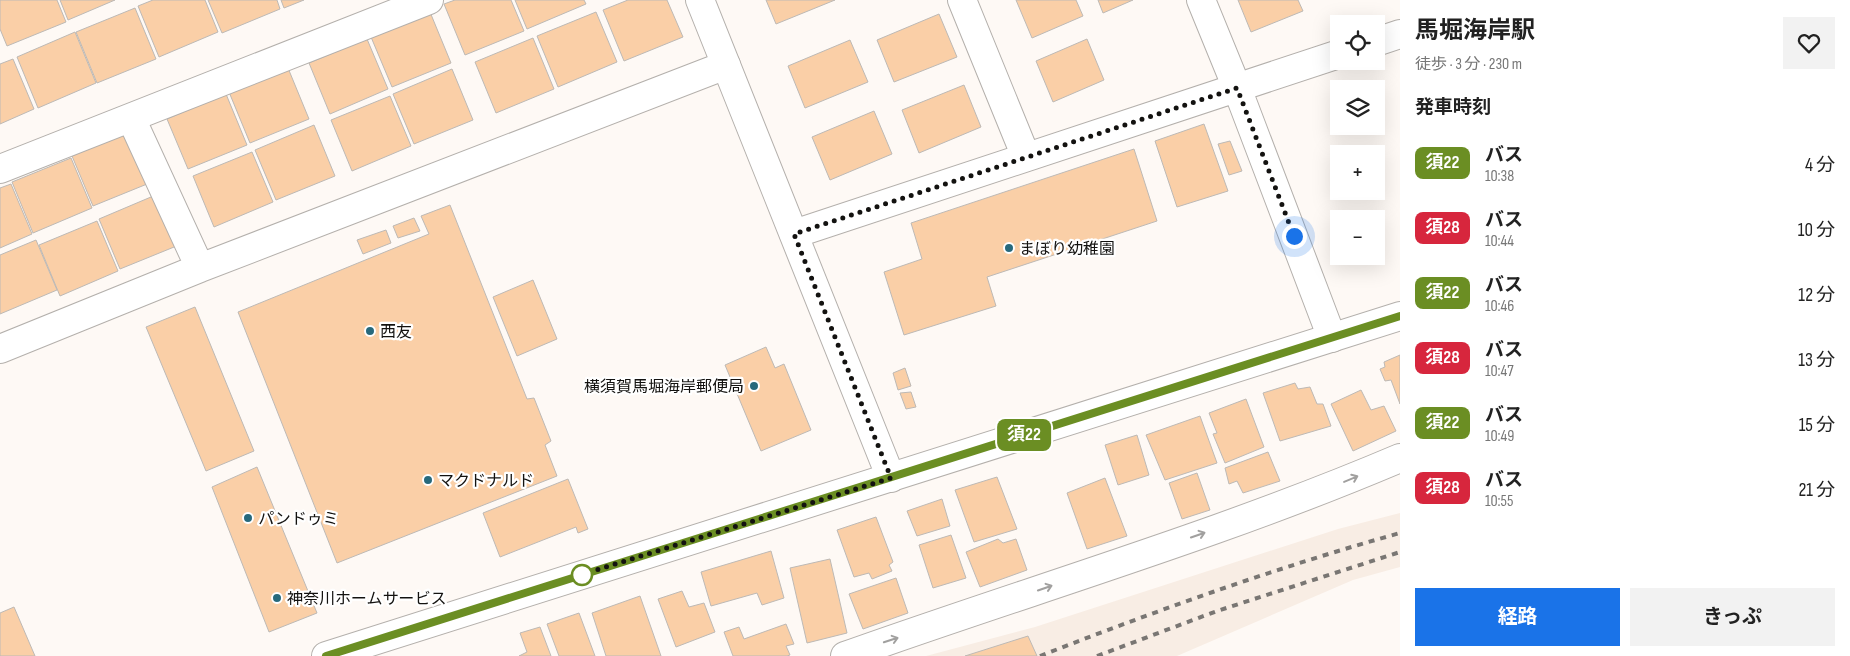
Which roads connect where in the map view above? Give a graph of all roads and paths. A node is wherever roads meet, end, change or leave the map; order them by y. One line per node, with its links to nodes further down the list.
1 (429, 0): 10 (street)
2 (700, 0): 8 (street)
3 (962, 0): 11 (street)
4 (1201, 0): 9 (street)
5 (1400, 34): 6 (street)
6 (1385, 39)
7 (1330, 57): 9 (street)
8 (726, 65): 13 (street); 14 (street)
9 (1237, 88): 11 (street); 16 (street)
10 (131, 118): 12 (street); 14 (street)
11 (1026, 157): 13 (street)
12 (0, 170)
13 (794, 234): 19 (street)
14 (200, 268): 17 (street)
15 (1400, 316): 16 (street)
16 (1332, 338): 19 (street)
17 (0, 349)
18 (1400, 458): 22 (street, one-way to 18)
19 (891, 478): 20 (street)
20 (383, 647): 21 (street)
21 (326, 656)
22 (845, 656)

